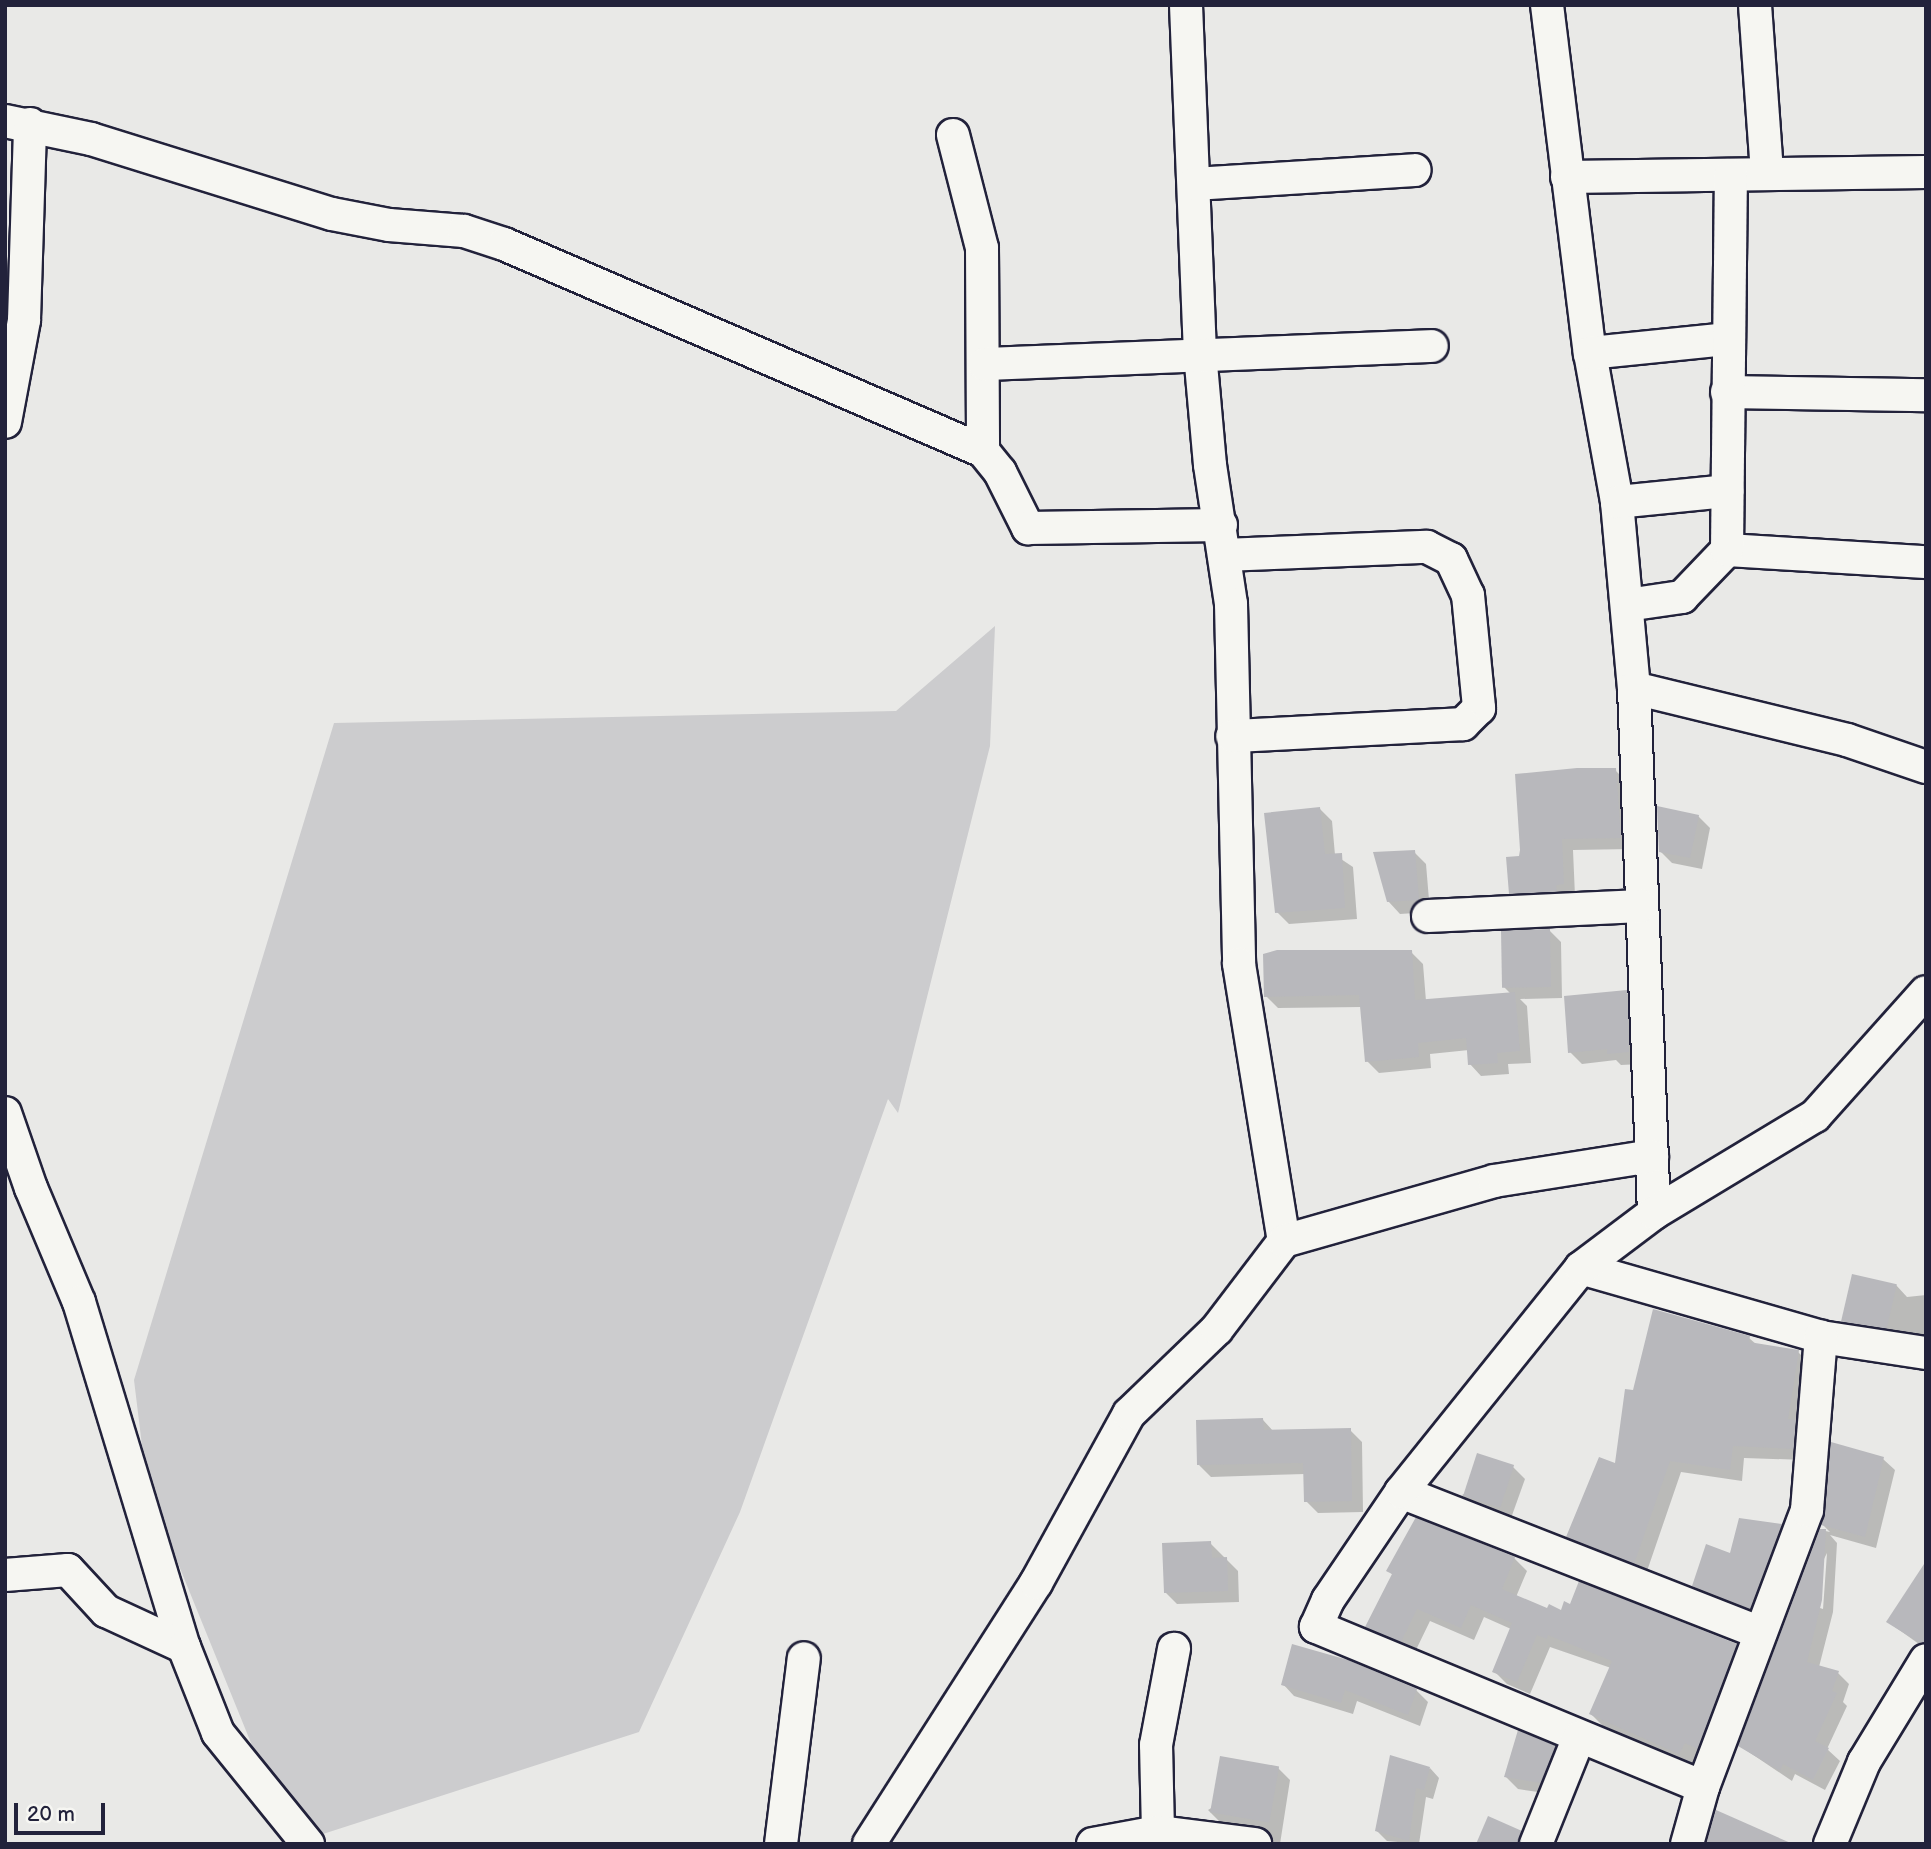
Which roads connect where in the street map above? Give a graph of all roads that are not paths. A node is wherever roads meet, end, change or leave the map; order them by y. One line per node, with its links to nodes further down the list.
1 (1186, 5): 11 (street)
2 (1547, 5): 10 (street)
3 (1755, 5): 8 (street)
4 (18, 122): 19 (street); 20 (street)
5 (953, 135): 16 (street)
6 (1415, 170): 11 (street)
7 (1926, 172): 8 (street)
8 (1767, 174): 9 (street)
9 (1731, 175): 10 (street); 12 (street)
10 (1567, 177): 15 (street)
11 (1194, 184): 14 (street)
12 (1727, 339): 15 (street); 17 (street)
13 (1432, 346): 14 (street)
14 (1200, 353): 16 (street); 23 (street)
15 (1590, 353): 22 (street)
16 (984, 364): 20 (street)
17 (1727, 392): 18 (street); 21 (street)
18 (1926, 395)
19 (5, 422)
20 (983, 451): 23 (street)
21 (1727, 491): 22 (street); 24 (street)
22 (1617, 502): 26 (street)
23 (1223, 540): 28 (street); 28 (street)
24 (1727, 550): 25 (street); 26 (street)
25 (1926, 562)
26 (1627, 605): 27 (street)
27 (1634, 688): 29 (street); 30 (street)
28 (1232, 736): 36 (street)
29 (1926, 767)
30 (1641, 906): 31 (street); 34 (street)
31 (1428, 916)
32 (1926, 992): 35 (street)
33 (5, 1113): 43 (street)
34 (1651, 1156): 35 (street); 36 (street)
35 (1654, 1213): 37 (street)
36 (1284, 1241): 52 (street)
37 (1581, 1268): 38 (street); 40 (street)
38 (1821, 1337): 39 (street); 42 (street)
39 (1926, 1353)
40 (1401, 1492): 42 (street); 47 (street)
41 (5, 1575): 43 (street)
42 (1760, 1633): 48 (street)
43 (184, 1647): 50 (street)
44 (1174, 1649): 49 (street)
45 (804, 1657): 51 (street)
46 (1926, 1660): 57 (street)
47 (1579, 1737): 48 (street); 55 (street)
48 (1703, 1787): 56 (street)
49 (1158, 1832): 53 (street); 54 (street)
50 (308, 1844)
51 (781, 1844)
52 (869, 1844)
53 (1093, 1844)
54 (1255, 1844)
55 (1536, 1844)
56 (1687, 1844)
57 (1830, 1844)

